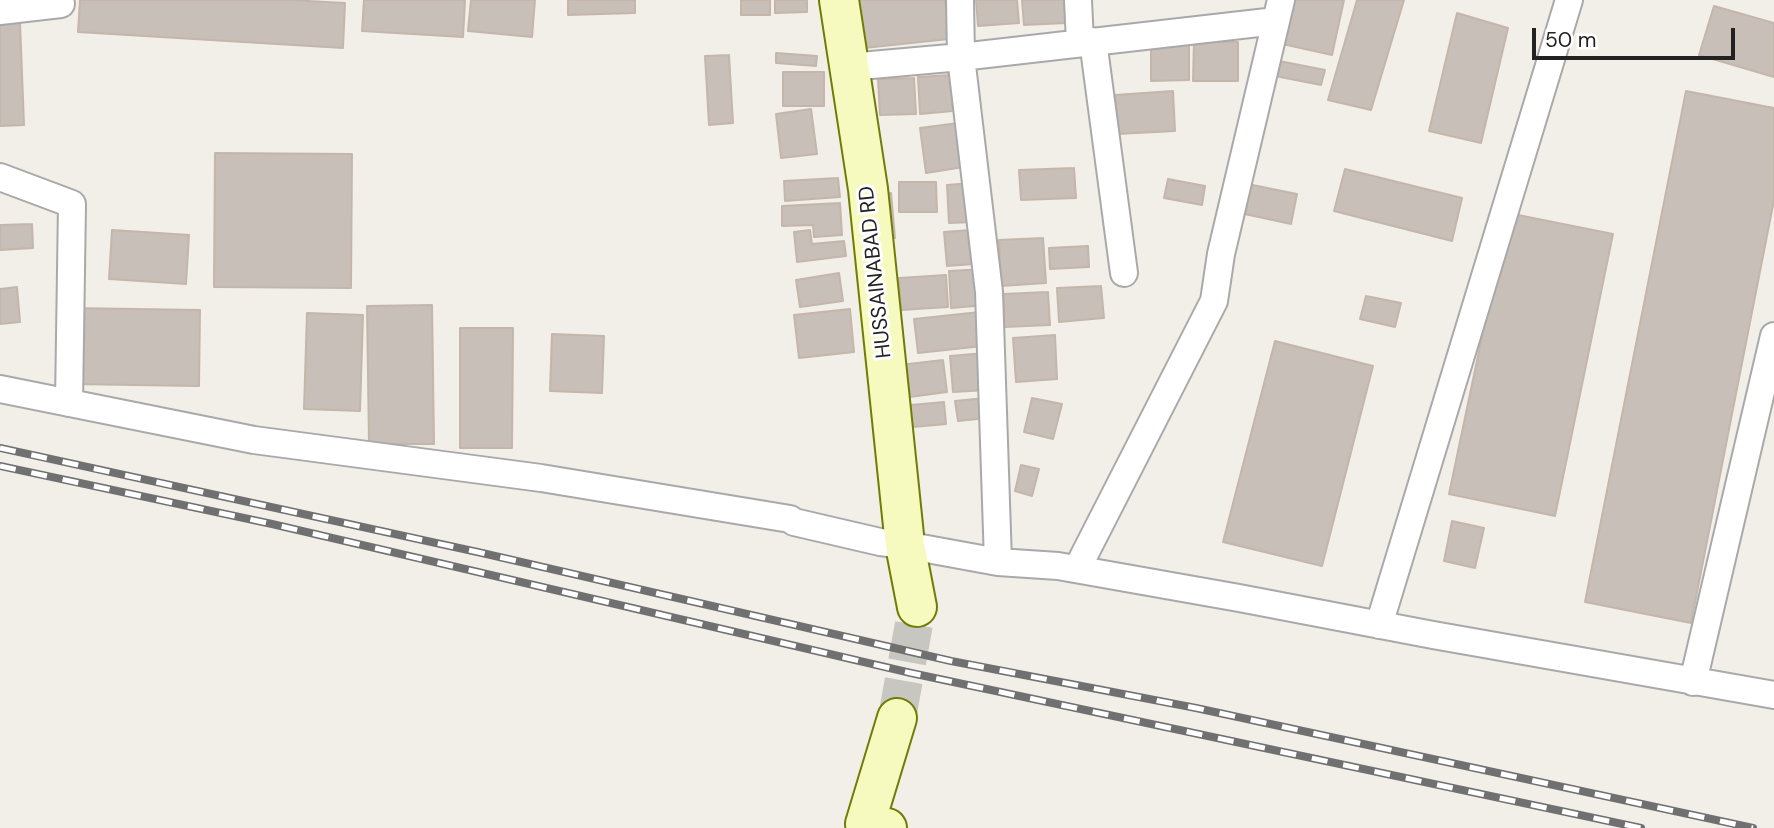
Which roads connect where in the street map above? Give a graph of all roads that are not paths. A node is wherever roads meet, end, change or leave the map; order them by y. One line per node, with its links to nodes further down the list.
1 (839, 0): 10 (street, HUSSAINABAD RD)
2 (960, 0): 9 (street)
3 (1078, 0): 8 (street)
4 (1569, 0): 20 (street)
5 (61, 4): 7 (street)
6 (1278, 10): 8 (street); 18 (street)
7 (0, 11)
8 (1086, 41): 9 (street); 12 (street)
9 (961, 57): 10 (street); 17 (street)
10 (849, 67): 16 (street, HUSSAINABAD RD)
11 (0, 177): 15 (street)
12 (1124, 273)
13 (1774, 336): 21 (street)
14 (0, 389): 15 (street)
15 (69, 403): 16 (street)
16 (905, 545): 17 (street); 19 (street, HUSSAINABAD RD)
17 (998, 562): 18 (street)
18 (1077, 569): 20 (street)
19 (917, 607)
20 (1379, 625): 21 (street)
21 (1693, 681): 22 (street)
22 (1774, 695)
23 (897, 718): 24 (street)
24 (872, 827)

